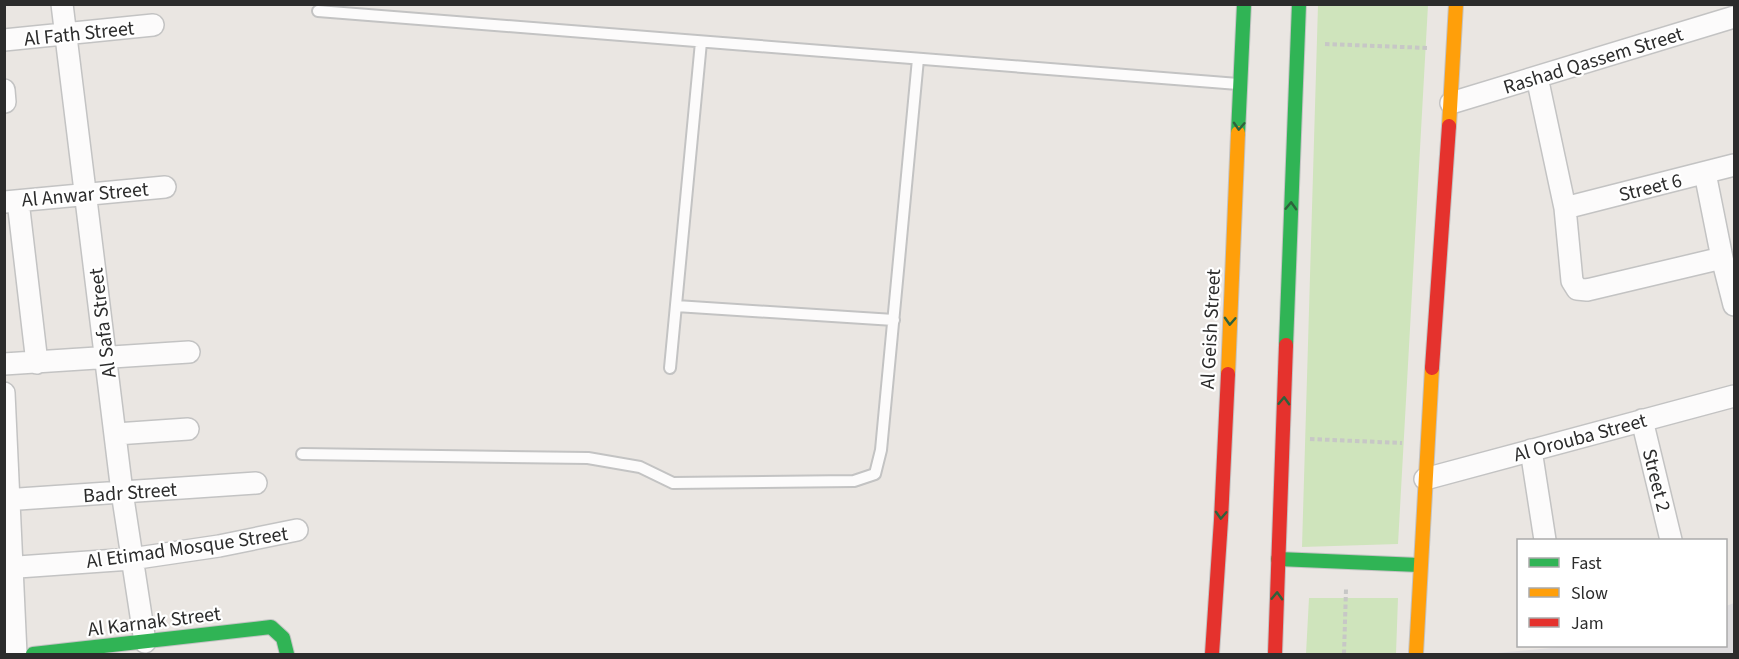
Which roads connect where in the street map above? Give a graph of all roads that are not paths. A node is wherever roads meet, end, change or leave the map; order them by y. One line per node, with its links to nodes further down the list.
1 (62, 4): 8 (street, Al Safa Street)
2 (1244, 4): 13 (main road, Al Geish Street)
3 (1299, 4): 45 (main road, one-way to 3)
4 (1456, 4): 14 (main road)
5 (318, 11): 10 (lane)
6 (1734, 17): 12 (street, Rashad Qassem Street)
7 (153, 25): 8 (street, Al Fath Street)
8 (66, 34): 9 (street, Al Fath Street); 18 (street, Al Safa Street)
9 (4, 40)
10 (701, 42): 11 (lane); 23 (lane)
11 (918, 59): 13 (lane); 24 (lane)
12 (1537, 76): 14 (street, Rashad Qassem Street); 20 (street)
13 (1241, 85): 52 (main road, Al Geish Street, one-way to 52)
14 (1451, 103): 37 (main road)
15 (1734, 165): 16 (street, Street 6)
16 (1705, 173): 20 (street, Street 6); 21 (street)
17 (165, 187): 18 (street, Al Anwar Street)
18 (87, 194): 19 (street, Al Anwar Street); 26 (street, Al Safa Street)
19 (11, 201): 27 (street)
20 (1566, 208): 21 (street)
21 (1722, 258): 22 (street)
22 (1734, 305)
23 (676, 306): 24 (lane); 29 (lane)
24 (894, 320): 36 (lane)
25 (189, 352): 26 (street)
26 (106, 358): 27 (street); 34 (street, Al Safa Street)
27 (37, 363): 28 (street)
28 (4, 364)
29 (670, 368)
30 (4, 393): 40 (street)
31 (1734, 396): 32 (street, Al Orouba Street)
32 (1642, 420): 35 (street, Al Orouba Street); 43 (street, Street 2)
33 (188, 429): 34 (street)
34 (116, 434): 39 (street, Al Safa Street)
35 (1531, 450): 37 (street, Al Orouba Street); 42 (street)
36 (302, 454)
37 (1425, 479): 46 (main road)
38 (256, 483): 39 (street, Badr Street)
39 (122, 492): 40 (street, Badr Street); 44 (street, Al Safa Street)
40 (7, 500): 47 (street)
41 (297, 530): 44 (street, Al Etimad Mosque Street)
42 (1545, 539)
43 (1671, 539)
44 (131, 559): 47 (street, Al Etimad Mosque Street); 48 (street, Al Safa Street)
45 (1278, 559): 46 (main road); 53 (main road, one-way to 45)
46 (1419, 565): 54 (main road)
47 (8, 568): 49 (street)
48 (145, 642): 50 (main road, Al Karnak Street); 51 (main road, Al Karnak Street)
49 (16, 654)
50 (33, 654)
51 (287, 654)
52 (1212, 654)
53 (1275, 654)
54 (1416, 654)

